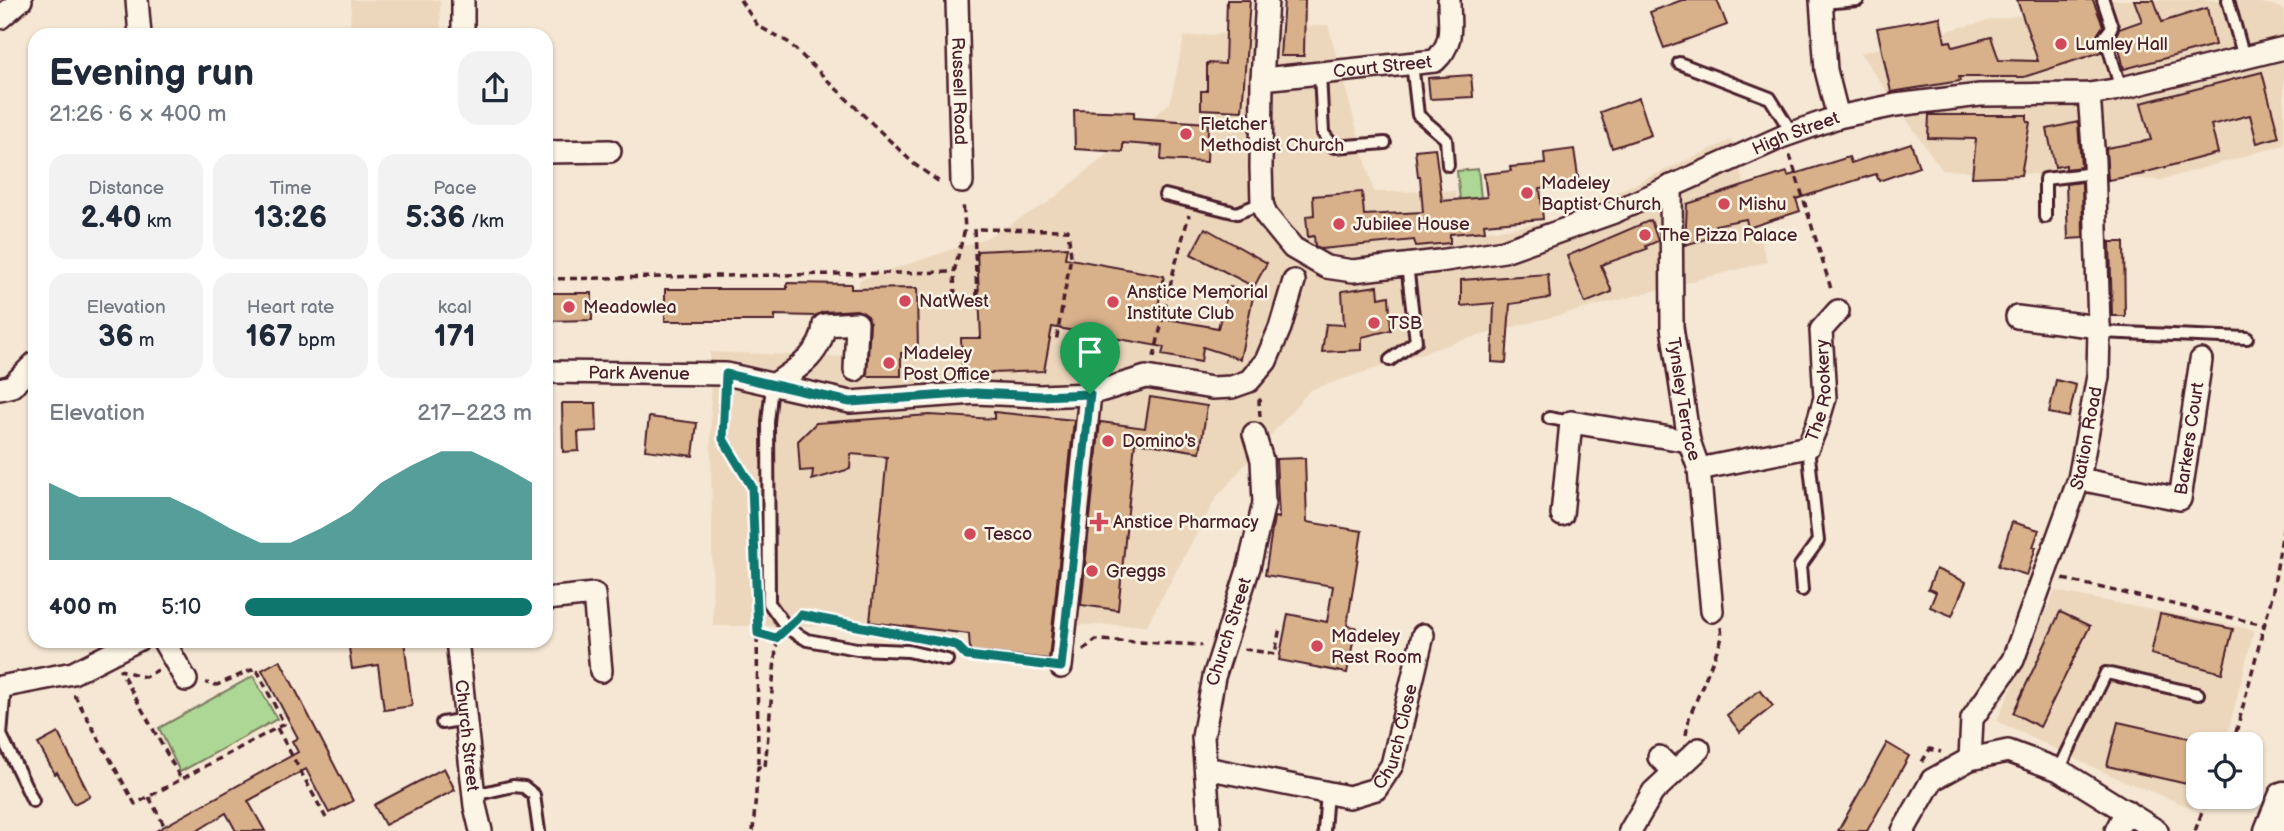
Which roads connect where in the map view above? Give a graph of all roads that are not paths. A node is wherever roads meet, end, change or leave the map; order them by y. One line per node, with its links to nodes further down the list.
1 (21, 0): 11 (street)
2 (137, 0): 12 (street)
3 (463, 0): 13 (street)
4 (957, 0): 29 (street, Russell Road)
5 (1268, 0): 19 (street)
6 (1450, 0): 16 (street, Court Street)
7 (1858, 0): 10 (lane)
8 (2103, 0): 20 (lane)
9 (2228, 0): 15 (lane)
10 (1822, 2): 22 (street)
11 (0, 18)
12 (139, 28)
13 (463, 28)
14 (2284, 48): 15 (street, High Street)
15 (2244, 58): 20 (street, High Street)
16 (1412, 63): 18 (street, Court Street); 27 (lane)
17 (1679, 63): 23 (lane)
18 (1321, 73): 19 (street, Court Street); 24 (lane)
19 (1262, 79): 32 (street)
20 (2121, 89): 21 (street, High Street)
21 (2089, 94): 22 (street, High Street); 28 (street, Station Road)
22 (1838, 117): 23 (street, High Street)
23 (1788, 135): 30 (street, High Street)
24 (1385, 143)
25 (610, 151): 26 (street)
26 (553, 152)
27 (1448, 166)
28 (2094, 173): 33 (lane); 40 (street, Station Road)
29 (953, 183)
30 (1671, 186): 36 (street, High Street); 53 (street, Tynsley Terrace)
31 (1165, 195): 32 (lane)
32 (1262, 203): 34 (street)
33 (2045, 216)
34 (1293, 248): 35 (street, High Street); 37 (street)
35 (1323, 265): 36 (street, High Street); 37 (street)
36 (1407, 265): 43 (lane)
37 (1294, 281): 49 (street)
38 (1838, 311): 54 (street, The Rookery)
39 (2017, 317): 40 (street)
40 (2099, 330): 41 (lane); 56 (street, Station Road)
41 (2247, 338)
42 (2201, 359): 56 (street, Barkers Court)
43 (1390, 360)
44 (28, 370): 48 (street)
45 (855, 370): 47 (street)
46 (553, 372): 47 (street, Park Avenue)
47 (772, 386): 49 (street); 65 (lane)
48 (0, 389)
49 (1090, 394): 66 (street)
50 (1549, 418): 51 (lane)
51 (1571, 422): 53 (street); 57 (street)
52 (1254, 433): 75 (street, Church Street)
53 (1689, 442): 55 (street, Tynsley Terrace)
54 (1808, 447): 55 (street, The Rookery); 58 (lane)
55 (1699, 468): 60 (street, Tynsley Terrace)
56 (2079, 480): 74 (street, Station Road)
57 (1562, 516)
58 (1802, 590)
59 (553, 598): 67 (street)
60 (1712, 611)
61 (1423, 635): 77 (street, Church Close)
62 (122, 648): 69 (street)
63 (168, 648): 68 (street)
64 (458, 648): 71 (street, Church Street)
65 (947, 660)
66 (1061, 667)
67 (601, 671)
68 (186, 680)
69 (3, 686): 80 (lane)
70 (2198, 694): 76 (lane)
71 (466, 719): 72 (lane); 78 (street, Church Street)
72 (442, 723)
73 (1699, 749): 86 (street)
74 (1970, 759): 76 (street); 87 (street)
75 (1206, 768): 77 (street, Church Close); 84 (street, Church Street)
76 (2059, 769): 81 (street)
77 (1327, 792): 85 (lane)
78 (474, 794): 82 (street, Church Street); 83 (lane)
79 (2284, 797): 90 (street)
80 (33, 802)
81 (2126, 811): 88 (street); 89 (street)
82 (481, 831)
83 (539, 831)
84 (1210, 831)
85 (1324, 831)
86 (1630, 831)
87 (1903, 831)
88 (2116, 831)
89 (2157, 831)
90 (2270, 831)

